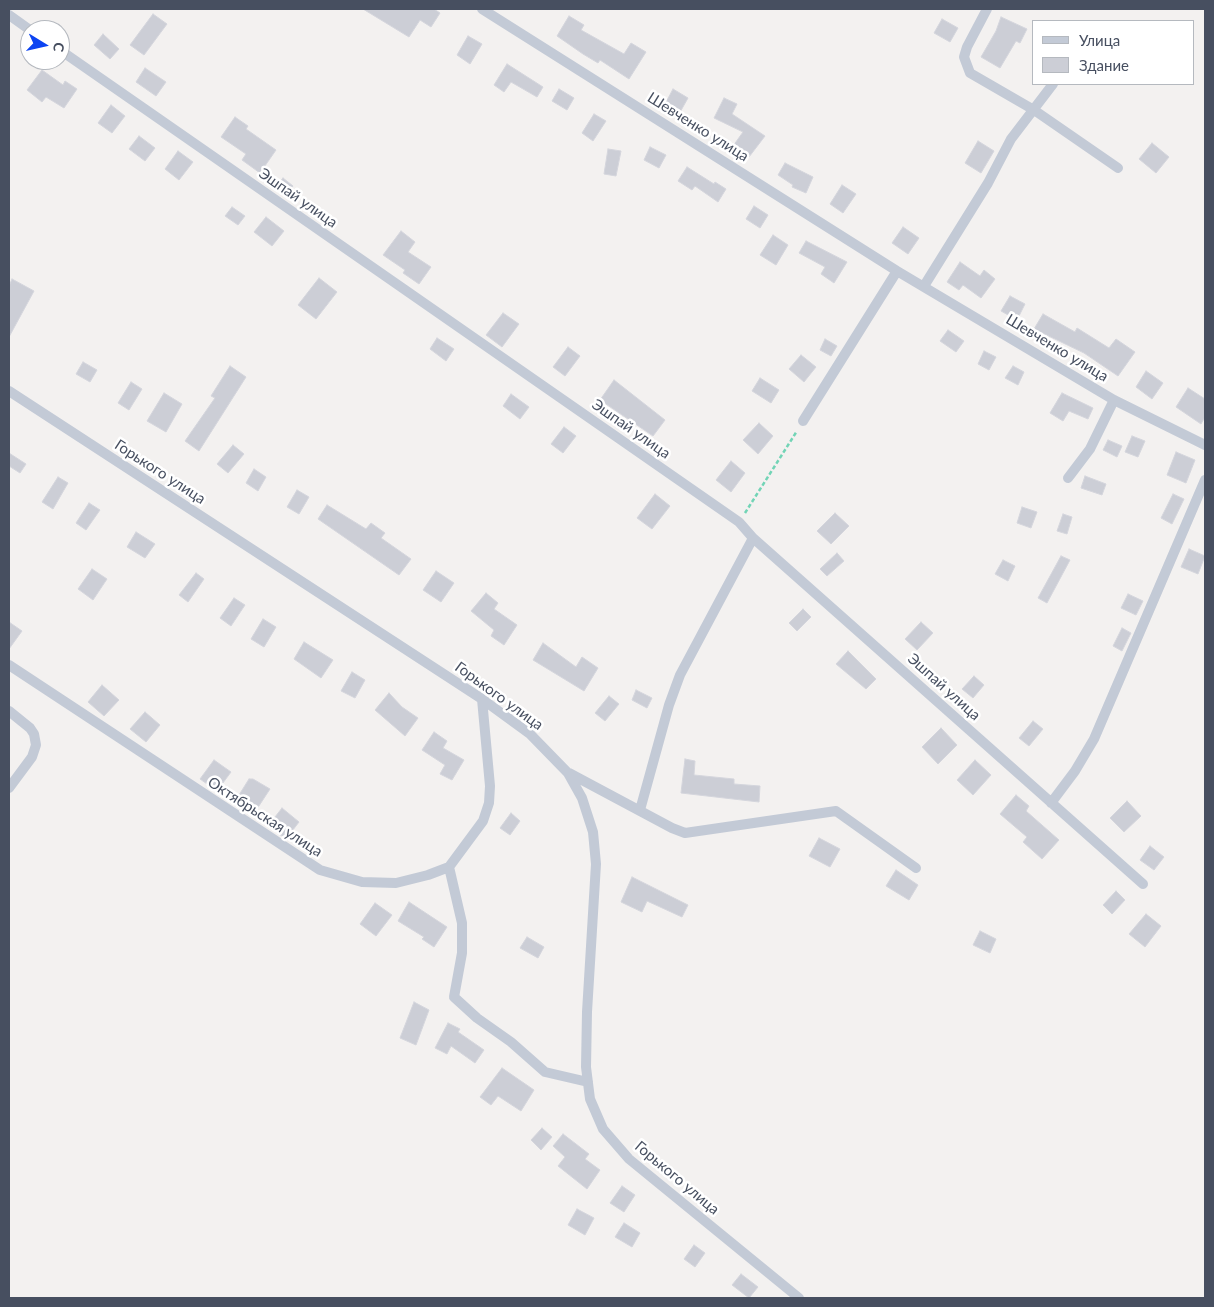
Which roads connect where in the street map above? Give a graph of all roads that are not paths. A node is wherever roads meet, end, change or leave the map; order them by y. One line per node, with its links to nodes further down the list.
1 (482, 9): 9 (street, Шевченко улица)
2 (987, 9): 7 (street)
3 (9, 15): 4 (street)
4 (20, 23)
5 (70, 57): 17 (street, Эшпай улица)
6 (1052, 85): 7 (street)
7 (1034, 110): 8 (street); 10 (street)
8 (1118, 168)
9 (898, 271): 10 (street, Шевченко улица); 13 (street)
10 (924, 286): 12 (street, Шевченко улица)
11 (9, 391): 19 (street, Горького улица)
12 (1114, 400): 14 (street, Шевченко улица); 15 (street)
13 (803, 421)
14 (1205, 445)
15 (1068, 478)
16 (1205, 480): 23 (street)
17 (753, 538): 23 (street, Эшпай улица); 24 (street)
18 (9, 665): 25 (street, Октябрьская улица)
19 (482, 699): 21 (street, Горького улица); 25 (street)
20 (9, 711): 22 (street)
21 (568, 773): 24 (street); 28 (street, Горького улица)
22 (9, 788)
23 (1051, 803): 27 (street, Эшпай улица)
24 (640, 810): 26 (street)
25 (449, 867): 28 (street)
26 (916, 868)
27 (1143, 884)
28 (588, 1082): 29 (street, Горького улица)
29 (799, 1298)

